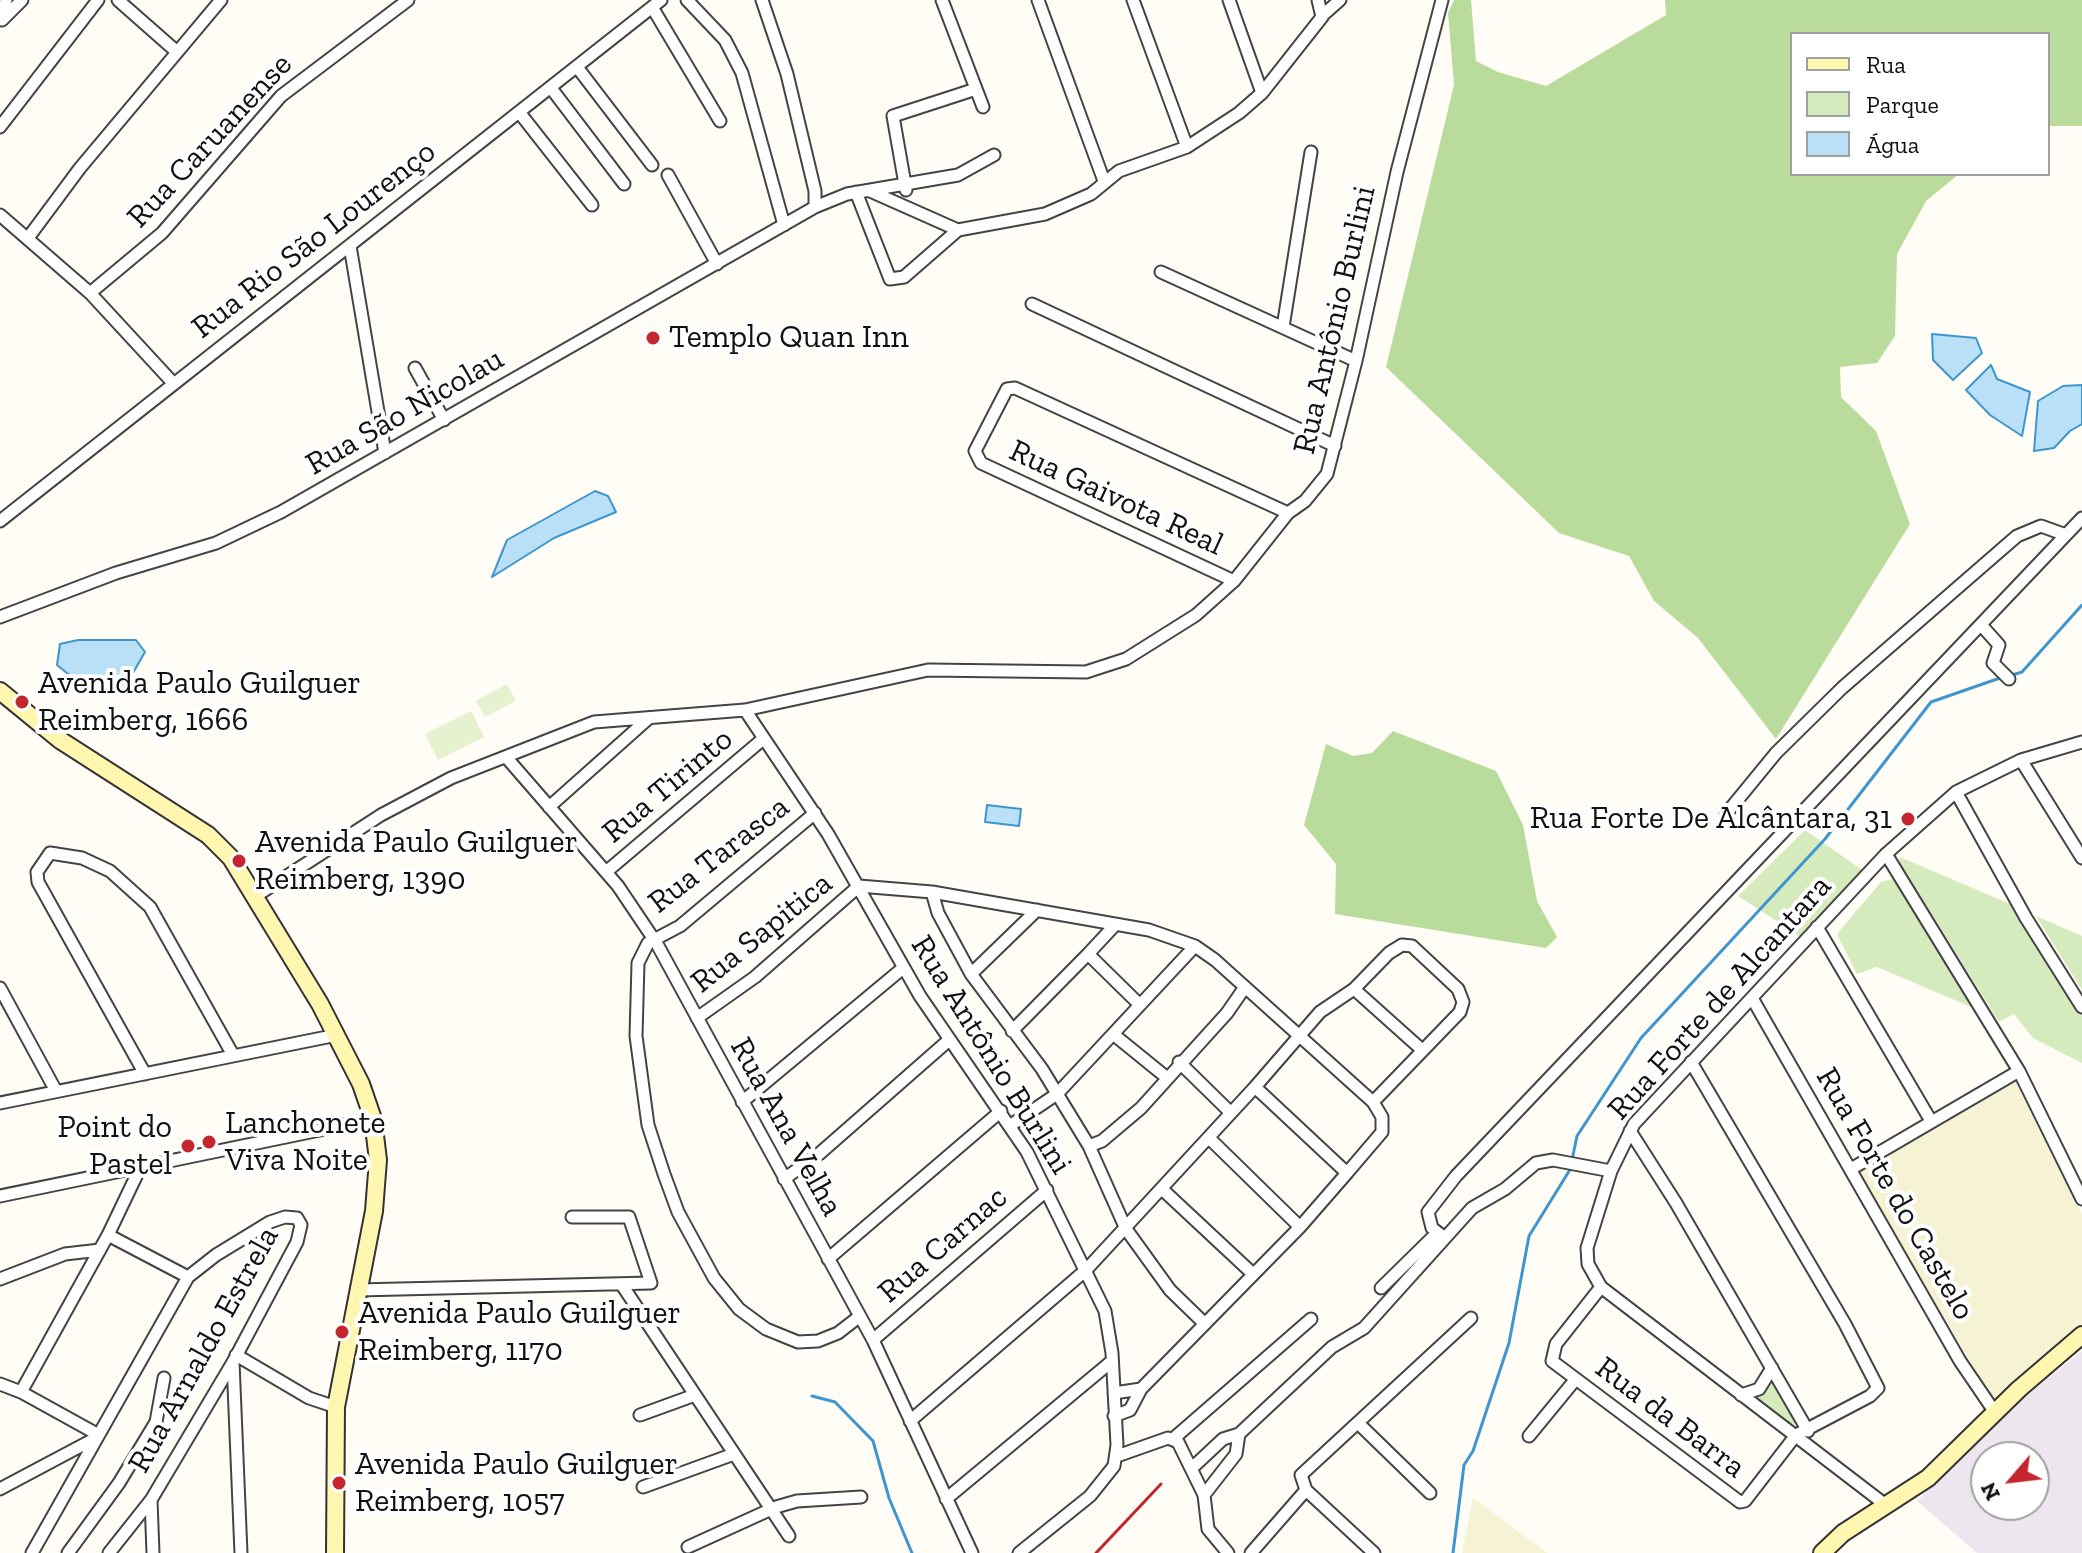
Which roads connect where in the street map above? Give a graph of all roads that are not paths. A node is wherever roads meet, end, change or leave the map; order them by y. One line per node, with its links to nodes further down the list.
1 (6, 0): 18 (street)
2 (22, 0): 18 (street)
3 (98, 0): 27 (street)
4 (118, 0): 19 (street)
5 (221, 0): 19 (street)
6 (408, 0): 46 (street, Rua Caruanense)
7 (687, 0): 40 (street)
8 (762, 0): 38 (street)
9 (942, 0): 22 (street)
10 (1038, 0): 33 (street)
11 (1133, 0): 28 (street)
12 (1229, 0): 23 (street)
13 (1318, 0): 17 (street)
14 (1340, 0): 17 (street)
15 (1442, 0): 49 (street, Rua Antônio Burlini)
16 (656, 3): 20 (street, Rua Rio São Lourenço); 26 (street)
17 (1323, 15): 23 (street)
18 (1, 24)
19 (177, 52): 42 (street)
20 (577, 67): 21 (street, Rua Rio São Lourenço); 31 (street)
21 (551, 88): 25 (street, Rua Rio São Lourenço); 34 (street)
22 (976, 89): 24 (street); 35 (street)
23 (1262, 93): 28 (street)
24 (983, 107)
25 (519, 112): 37 (street); 43 (street, Rua Rio São Lourenço)
26 (720, 121)
27 (1, 124)
28 (1187, 147): 33 (street)
29 (1311, 152): 48 (street)
30 (994, 155): 35 (street, Rua São Nicolau)
31 (652, 165)
32 (668, 175): 44 (street)
33 (1104, 181): 41 (street)
34 (624, 184)
35 (906, 186): 36 (street, Rua São Nicolau)
36 (863, 191): 38 (street, Rua São Nicolau); 41 (street); 41 (street)
37 (592, 205)
38 (815, 207): 40 (street, Rua São Nicolau)
39 (0, 215): 42 (street)
40 (784, 225): 44 (street, Rua São Nicolau)
41 (958, 230)
42 (28, 238): 46 (street)
43 (350, 246): 51 (street, Rua Rio São Lourenço); 54 (street)
44 (717, 264): 52 (street, Rua São Nicolau)
45 (1161, 272): 48 (street)
46 (90, 293): 51 (street)
47 (1032, 304): 53 (street)
48 (1283, 327): 49 (street)
49 (1356, 361): 53 (street, Rua Antônio Burlini)
50 (415, 368): 52 (street)
51 (174, 384): 57 (street, Rua Rio São Lourenço)
52 (444, 420): 54 (street, Rua São Nicolau)
53 (1335, 446): 55 (street, Rua Antônio Burlini)
54 (385, 453): 60 (street, Rua São Nicolau)
55 (1288, 513): 59 (street, Rua Antônio Burlini); 59 (street, Rua Gaivota Real)
56 (2082, 518): 58 (street)
57 (0, 521)
58 (2066, 535): 61 (street); 73 (street)
59 (1234, 581): 64 (street, Rua Antônio Burlini)
60 (0, 617)
61 (1982, 626): 62 (street); 134 (street)
62 (2009, 679)
63 (0, 691): 79 (main road)
64 (745, 710): 65 (street, Rua Antônio Burlini); 66 (street, Rua Antônio Burlini)
65 (649, 718): 68 (street, Rua Antônio Burlini); 71 (street)
66 (763, 739): 72 (street, Rua Antônio Burlini); 76 (street, Rua Tirinto)
67 (2082, 742): 69 (street, Rua Forte de Alcantara)
68 (506, 757): 71 (street, Rua Ana Velha); 79 (street, Rua Antônio Burlini)
69 (2021, 760): 70 (street, Rua Forte de Alcantara); 75 (street)
70 (1956, 792): 74 (street, Rua Forte de Alcantara); 93 (street)
71 (549, 807): 76 (street, Rua Ana Velha)
72 (815, 813): 77 (street, Rua Antônio Burlini); 83 (street, Rua Tarasca)
73 (1726, 814)
74 (1886, 854): 82 (street, Rua Forte de Alcantara); 104 (street)
75 (2082, 858)
76 (606, 872): 83 (street, Rua Ana Velha)
77 (859, 886): 78 (street); 86 (street, Rua Antônio Burlini); 94 (street, Rua Sapitica)
78 (932, 892): 80 (street); 87 (street)
79 (256, 896): 97 (main road)
80 (1037, 910): 81 (street); 87 (street)
81 (1115, 925): 84 (street); 85 (street)
82 (1817, 927): 91 (street, Rua Forte de Alcantara); 116 (street)
83 (653, 938): 94 (street, Rua Ana Velha); 145 (street)
84 (1195, 946): 88 (street); 92 (street)
85 (1088, 954): 92 (street); 95 (street)
86 (903, 968): 99 (street, Rua Antônio Burlini); 110 (street)
87 (971, 974): 95 (street)
88 (1245, 987): 98 (street); 102 (street)
89 (0, 988): 108 (street)
90 (1354, 989): 98 (street); 100 (street); 100 (street)
91 (1752, 998): 103 (street, Rua Forte de Alcantara); 122 (street, Rua Forte do Castelo)
92 (1140, 1005): 96 (street)
93 (2082, 1007)
94 (697, 1018): 110 (street, Rua Ana Velha)
95 (1012, 1031): 109 (street)
96 (1113, 1034): 106 (street); 109 (street)
97 (337, 1035): 101 (street); 115 (main road)
98 (1301, 1037): 107 (street); 111 (street)
99 (949, 1040): 113 (street, Rua Antônio Burlini); 125 (street)
100 (1421, 1049): 111 (street)
101 (233, 1055): 105 (street); 105 (street)
102 (1179, 1062): 106 (street); 114 (street)
103 (1691, 1062): 118 (street, Rua Forte de Alcantara); 168 (street)
104 (2019, 1071): 116 (street); 129 (street)
105 (145, 1074): 108 (street)
106 (1166, 1077): 120 (street)
107 (1255, 1087): 114 (street); 124 (street)
108 (56, 1091): 112 (street)
109 (1057, 1094): 117 (street); 120 (street)
110 (742, 1102): 125 (street, Rua Ana Velha)
111 (1373, 1102): 124 (street)
112 (0, 1103)
113 (1001, 1111): 117 (street, Rua Antônio Burlini); 136 (street)
114 (1231, 1113): 119 (street)
115 (373, 1119): 121 (street); 144 (main road)
116 (1931, 1121): 122 (street)
117 (1011, 1125): 126 (street, Rua Antônio Burlini)
118 (1630, 1131): 123 (street, Rua Forte de Alcantara); 153 (street)
119 (1209, 1138): 127 (street); 131 (street)
120 (1089, 1146): 132 (street)
121 (141, 1166): 128 (street); 133 (street)
122 (1851, 1169): 163 (street, Rua Forte do Castelo)
123 (1611, 1171): 134 (street); 142 (street, Rua Forte de Alcantara)
124 (1347, 1173): 131 (street)
125 (784, 1179): 136 (street, Rua Ana Velha)
126 (1047, 1190): 137 (street, Rua Antônio Burlini); 150 (street, Rua Carnac)
127 (1163, 1190): 132 (street); 138 (street)
128 (0, 1196)
129 (2082, 1199)
130 (572, 1217): 141 (street)
131 (1300, 1227): 138 (street)
132 (1126, 1229): 137 (street); 148 (street)
133 (108, 1235): 135 (street); 139 (street)
134 (1441, 1236): 143 (street); 169 (street)
135 (100, 1250): 140 (street); 158 (street)
136 (828, 1259): 145 (street, Rua Ana Velha)
137 (1086, 1270): 152 (street, Rua Antônio Burlini); 166 (street)
138 (1253, 1274): 148 (street)
139 (188, 1277): 151 (street, Rua Arnaldo Estrela); 170 (street, Rua Arnaldo Estrela)
140 (0, 1279)
141 (622, 1285): 144 (street); 160 (street)
142 (1601, 1287): 155 (street, Rua da Barra); 161 (street)
143 (1381, 1288)
144 (358, 1290): 162 (main road)
145 (860, 1316): 150 (street, Rua Ana Velha)
146 (1471, 1318): 167 (street)
147 (1311, 1319): 172 (street)
148 (1205, 1324): 157 (street)
149 (2082, 1335): 163 (main road)
150 (873, 1340): 166 (street, Rua Ana Velha)
151 (234, 1358): 162 (street); 183 (street, Rua Arnaldo Estrela); 192 (street)
152 (1112, 1361): 159 (street, Rua Antônio Burlini); 182 (street)
153 (1772, 1368): 161 (street); 168 (street)
154 (164, 1378): 189 (street)
155 (1575, 1380): 168 (street, Rua da Barra); 171 (street)
156 (0, 1384): 158 (street)
157 (1141, 1389): 159 (street); 165 (street)
158 (21, 1392): 170 (street)
159 (1114, 1393): 165 (street, Rua Antônio Burlini)
160 (695, 1395): 164 (street); 173 (street)
161 (1741, 1395): 168 (street)
162 (336, 1407): 193 (main road)
163 (1996, 1414): 184 (main road)
164 (640, 1415)
165 (1114, 1416): 174 (street, Rua Antônio Burlini)
166 (910, 1421): 182 (street, Rua Ana Velha)
167 (1358, 1423): 178 (street); 179 (street)
168 (1802, 1433): 184 (street)
169 (1239, 1434): 175 (street); 180 (street)
170 (96, 1436): 177 (street); 188 (street, Rua Arnaldo Estrela)
171 (1529, 1436)
172 (1173, 1439): 174 (street); 175 (street)
173 (734, 1454): 176 (street); 185 (street)
174 (1117, 1456): 195 (street)
175 (1192, 1468): 180 (street)
176 (643, 1487)
177 (0, 1489)
178 (1306, 1490): 197 (street); 198 (street)
179 (1430, 1493)
180 (1204, 1495): 196 (street)
181 (861, 1497): 185 (street)
182 (946, 1499): 194 (street, Rua Ana Velha)
183 (151, 1500): 190 (street, Rua Arnaldo Estrela); 191 (street)
184 (1887, 1506): 199 (main road)
185 (771, 1509): 186 (street); 187 (street)
186 (789, 1536)
187 (688, 1547)
188 (32, 1553)
189 (68, 1553)
190 (109, 1553)
191 (153, 1553)
192 (241, 1553)
193 (335, 1553)
194 (972, 1553)
195 (1019, 1553)
196 (1228, 1553)
197 (1251, 1553)
198 (1374, 1553)
199 (1822, 1553)

